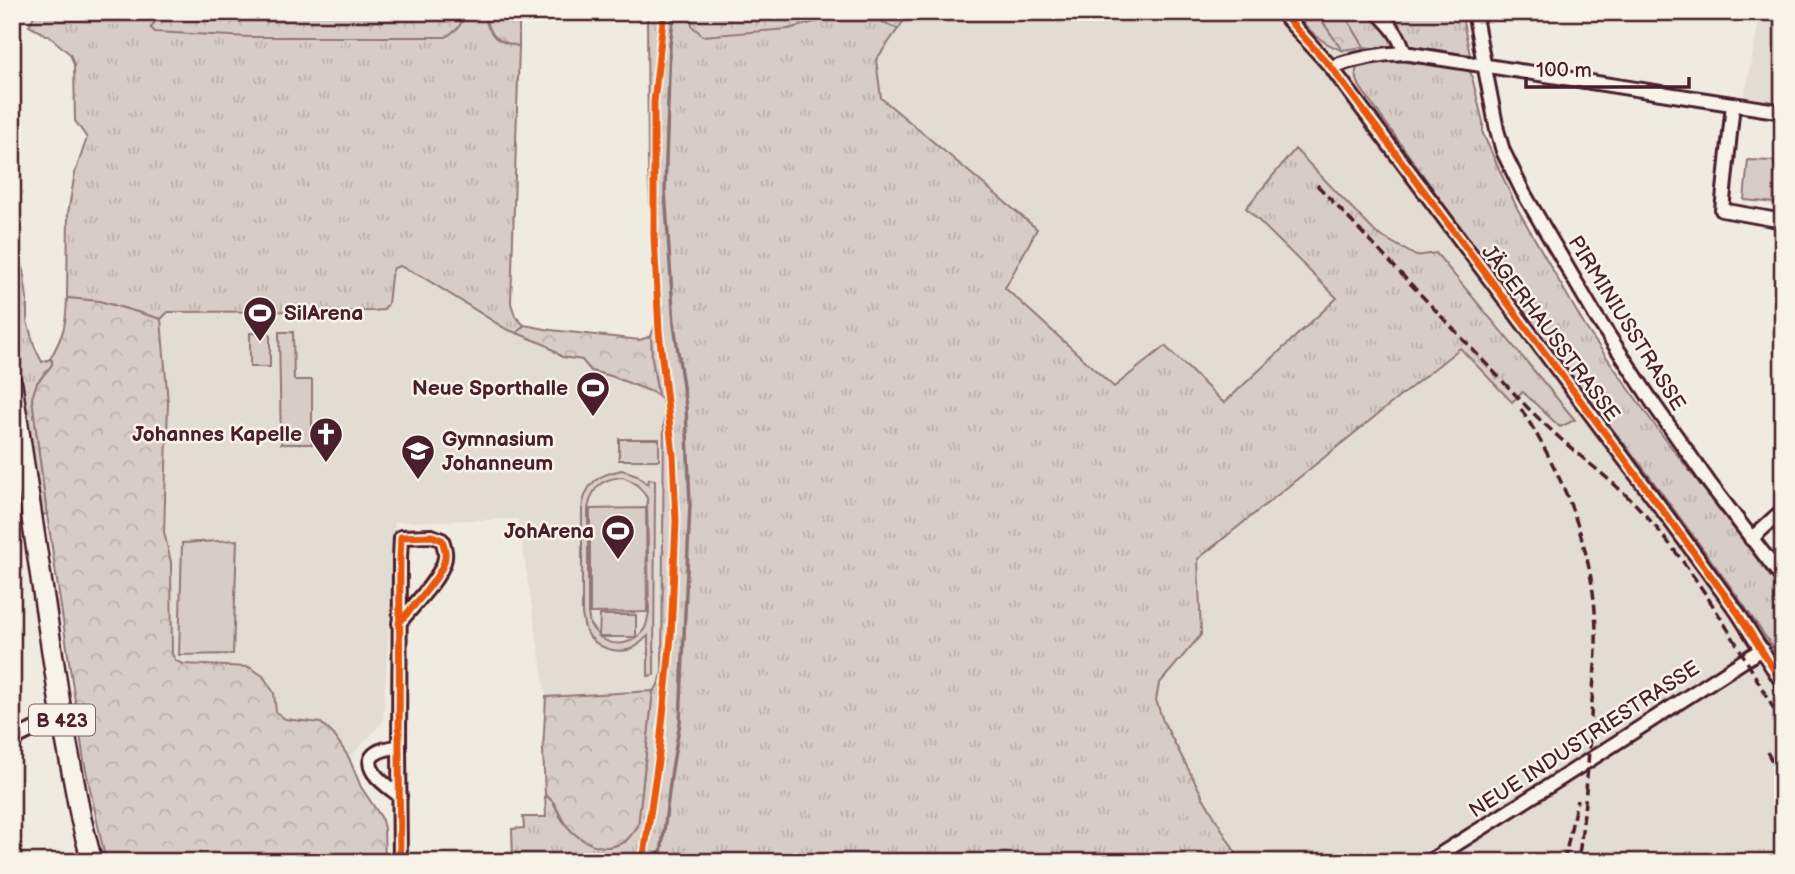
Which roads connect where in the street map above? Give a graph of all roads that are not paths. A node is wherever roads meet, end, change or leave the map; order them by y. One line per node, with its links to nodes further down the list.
1 (1281, 12): 6 (street, JÄGERHAUSSTRASSE)
2 (1377, 12): 4 (street)
3 (1474, 12): 5 (street, PIRMINIUSSTRASSE)
4 (1404, 53): 5 (street); 6 (street)
5 (1485, 65): 7 (street); 12 (street, PIRMINIUSSTRASSE)
6 (1331, 67): 15 (street, JÄGERHAUSSTRASSE)
7 (1733, 104): 8 (street); 9 (street)
8 (1783, 112)
9 (1783, 222)
10 (12, 385): 17 (main road, B 423)
11 (1783, 510): 12 (street)
12 (1751, 538): 13 (street, PIRMINIUSSTRASSE)
13 (1783, 579)
14 (399, 623): 14 (street); 19 (street)
15 (1762, 649): 16 (street, JÄGERHAUSSTRASSE); 23 (street, NEUE INDUSTRIESTRASSE)
16 (1783, 684)
17 (62, 718): 18 (street); 21 (main road, B 423)
18 (12, 740)
19 (399, 747): 20 (street); 20 (street)
20 (400, 796): 22 (street)
21 (92, 862)
22 (400, 862)
23 (1428, 862)

